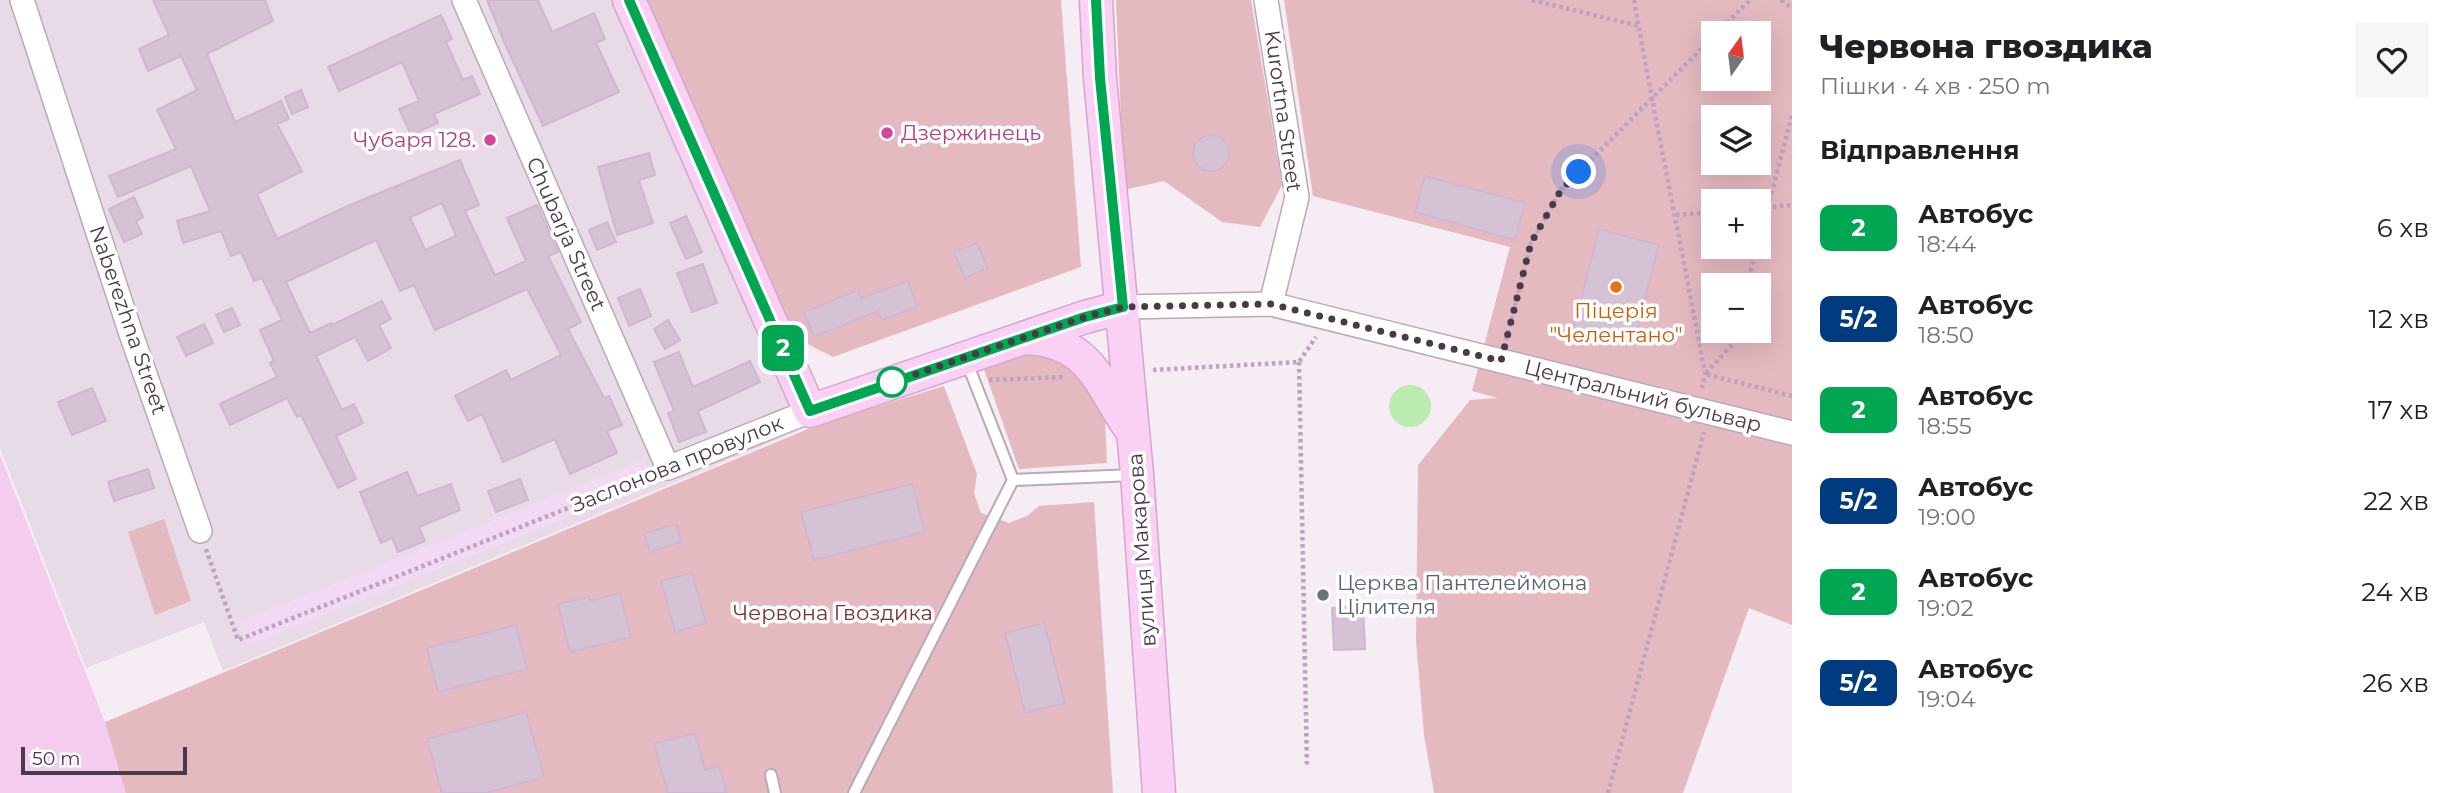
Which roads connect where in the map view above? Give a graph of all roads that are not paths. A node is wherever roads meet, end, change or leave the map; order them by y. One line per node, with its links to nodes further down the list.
1 (22, 0): 16 (street, Naberezhna Street)
2 (464, 0): 13 (street, Chubarja Street)
3 (629, 0): 11 (main road)
4 (1096, 0): 7 (main road, вулиця Макарова)
5 (1266, 0): 6 (street, Kurortna Street)
6 (1271, 304): 7 (street, Центральний бульвар); 12 (street, Центральний бульвар)
7 (1123, 307): 8 (main road, Заслонова провулок); 10 (main road, вулиця Макарова)
8 (1023, 338): 9 (main road, Заслонова провулок); 10 (main road)
9 (970, 369): 11 (main road, Заслонова провулок); 15 (lane)
10 (1113, 374): 14 (main road, вулиця Макарова)
11 (810, 411): 13 (street, Заслонова провулок)
12 (1792, 433)
13 (668, 468)
14 (1137, 474): 15 (lane); 20 (main road, вулиця Макарова)
15 (1013, 480): 19 (lane)
16 (200, 531)
17 (771, 775): 18 (lane)
18 (775, 793)
19 (854, 793)
20 (1159, 793)

